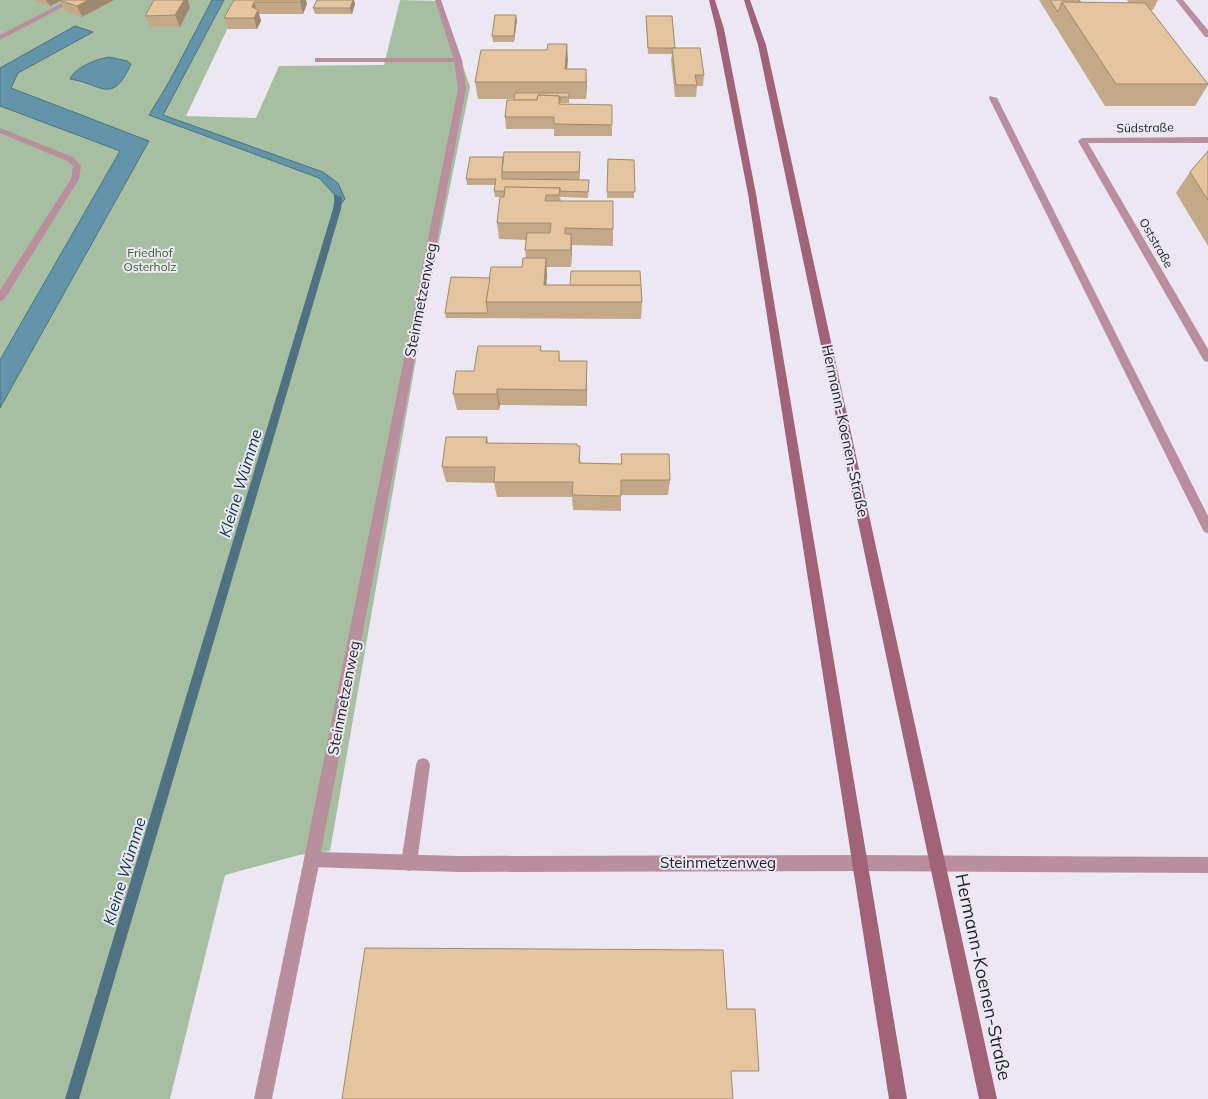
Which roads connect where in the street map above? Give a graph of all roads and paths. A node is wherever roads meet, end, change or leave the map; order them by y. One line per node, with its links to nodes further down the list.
1 (73, 0): 7 (street)
2 (438, 0): 9 (street, Steinmetzenweg)
3 (712, 0): 20 (main road)
4 (747, 0): 21 (main road, Hermann-Koenen-Straße)
5 (1179, 0): 6 (street)
6 (1208, 34)
7 (0, 38)
8 (318, 60): 9 (street)
9 (458, 60): 18 (street, Steinmetzenweg)
10 (993, 98): 16 (street)
11 (0, 130): 14 (street)
12 (1208, 140): 13 (street, Südstraße)
13 (1082, 141): 15 (street, Oststraße)
14 (0, 298)
15 (1208, 358)
16 (1208, 528)
17 (423, 765): 19 (street)
18 (312, 859): 19 (street, Steinmetzenweg); 23 (street)
19 (409, 863): 20 (street, Steinmetzenweg)
20 (860, 863): 21 (street, Hermann-Koenen-Straße); 24 (main road)
21 (938, 864): 22 (street); 25 (main road, Hermann-Koenen-Straße)
22 (1208, 865)
23 (263, 1099)
24 (898, 1099)
25 (988, 1099)

